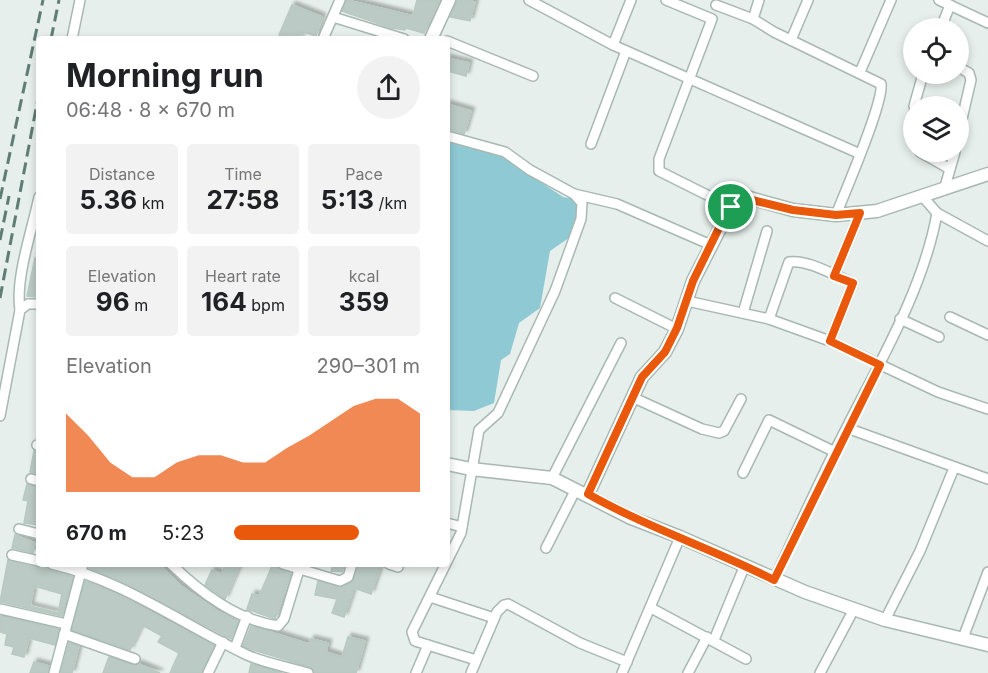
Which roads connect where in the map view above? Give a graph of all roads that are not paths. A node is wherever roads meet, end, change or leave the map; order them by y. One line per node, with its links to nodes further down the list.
1 (80, 0): 18 (street)
2 (340, 0): 13 (street)
3 (449, 0): 21 (street)
4 (631, 0): 24 (street)
5 (666, 0): 15 (street)
6 (759, 0): 16 (street)
7 (808, 0): 22 (street)
8 (891, 0): 26 (street)
9 (939, 0): 12 (street)
10 (532, 1): 24 (street)
11 (717, 3): 15 (street); 16 (street)
12 (950, 5): 14 (street); 17 (street)
13 (333, 17): 19 (street); 20 (street)
14 (945, 18)
15 (712, 19): 29 (street)
16 (753, 19): 22 (street)
17 (988, 23)
18 (73, 36)
19 (324, 36)
20 (395, 36)
21 (437, 36)
22 (791, 40): 26 (street)
23 (450, 42): 28 (street)
24 (613, 45): 25 (street)
25 (626, 51): 29 (street); 32 (street)
26 (860, 72): 33 (street)
27 (969, 73): 30 (street)
28 (533, 76)
29 (691, 78): 33 (street); 41 (street)
30 (968, 96)
31 (450, 137): 39 (street)
32 (591, 144)
33 (858, 153): 45 (street)
34 (937, 162): 36 (street)
35 (952, 162): 36 (street)
36 (950, 170): 38 (street)
37 (988, 174): 38 (street)
38 (944, 190): 40 (street)
39 (574, 194): 48 (street); 72 (street)
40 (923, 197): 43 (street); 44 (street)
41 (731, 207): 45 (street); 48 (street)
42 (36, 210): 53 (street)
43 (860, 213): 45 (street); 49 (street)
44 (937, 213): 47 (street); 56 (street)
45 (836, 215)
46 (768, 231): 54 (street)
47 (988, 241)
48 (711, 245): 51 (street)
49 (834, 276): 57 (street); 61 (street)
50 (615, 298): 58 (street)
51 (687, 301): 54 (street); 58 (street)
52 (36, 304): 53 (street)
53 (20, 310): 67 (street)
54 (743, 313): 57 (street)
55 (950, 317): 59 (street)
56 (900, 318): 60 (street); 63 (street)
57 (769, 319): 61 (street)
58 (677, 328): 64 (street)
59 (988, 335)
60 (939, 337)
61 (830, 341): 63 (street)
62 (621, 343): 74 (street)
63 (880, 365): 66 (street); 68 (street)
64 (632, 397): 65 (street); 77 (street)
65 (741, 399)
66 (988, 410)
67 (0, 416)
68 (847, 428): 69 (street); 71 (street)
69 (835, 452): 73 (street); 95 (street)
70 (450, 465): 72 (street)
71 (954, 468): 75 (street); 102 (street)
72 (471, 469): 74 (street); 79 (street)
73 (744, 473)
74 (552, 478): 76 (street)
75 (988, 479)
76 (576, 489): 77 (street); 83 (street)
77 (588, 494): 82 (street)
78 (450, 524): 79 (street)
79 (462, 527): 85 (street)
80 (18, 529): 81 (street)
81 (36, 533)
82 (680, 537): 87 (street); 97 (street)
83 (546, 548)
84 (12, 555): 86 (street)
85 (450, 558)
86 (36, 560)
87 (744, 565): 95 (street); 105 (street)
88 (81, 567): 103 (street); 107 (street)
89 (174, 567): 100 (street)
90 (291, 567): 93 (street)
91 (351, 567): 93 (street)
92 (445, 567): 96 (street)
93 (299, 570): 100 (street)
94 (988, 572): 106 (street)
95 (774, 580): 99 (street)
96 (430, 597): 101 (street); 108 (street)
97 (651, 608): 105 (street); 114 (street)
98 (0, 609): 103 (street)
99 (854, 609): 102 (street); 123 (street)
100 (247, 616): 110 (street)
101 (494, 618): 113 (street); 114 (street)
102 (885, 620): 106 (street)
103 (66, 624): 104 (street)
104 (64, 634): 111 (street); 116 (street)
105 (710, 638): 112 (street); 122 (street)
106 (963, 638): 109 (street)
107 (223, 642): 110 (street); 117 (street)
108 (428, 645): 113 (street); 119 (street)
109 (988, 645)
110 (235, 648): 115 (street)
111 (135, 659)
112 (746, 659)
113 (476, 660): 120 (street)
114 (627, 662): 121 (street)
115 (292, 671): 118 (street)
116 (54, 673)
117 (208, 673)
118 (308, 673)
119 (416, 673)
120 (471, 673)
121 (622, 673)
122 (688, 673)
123 (820, 673)

